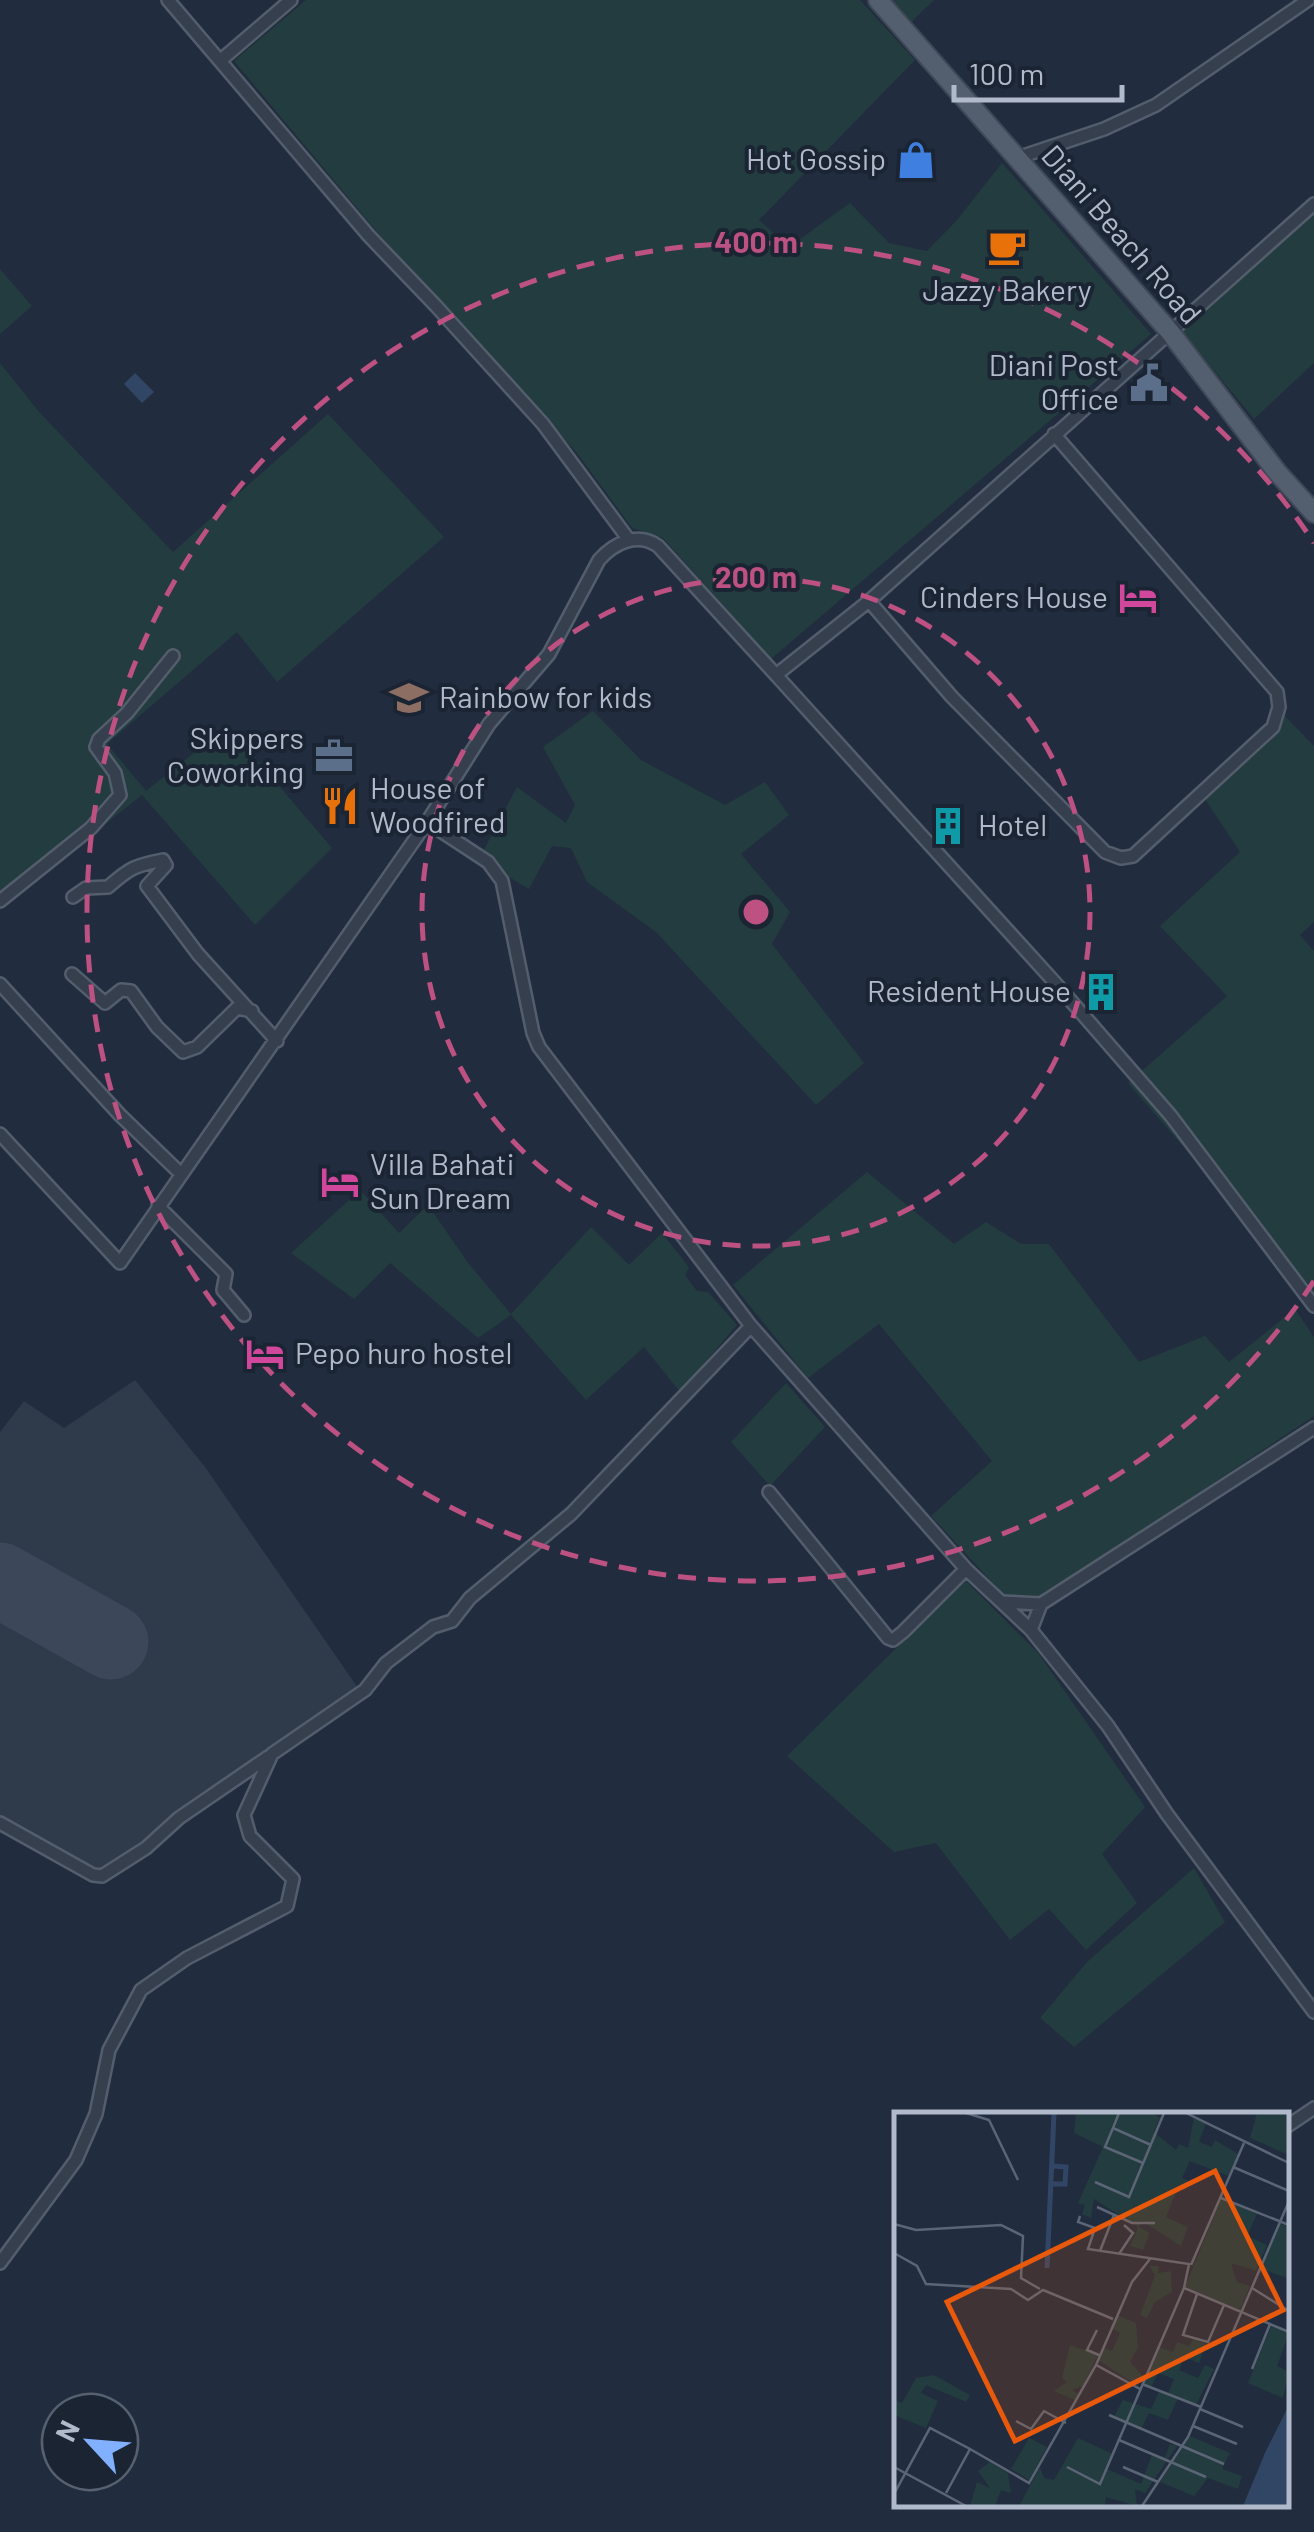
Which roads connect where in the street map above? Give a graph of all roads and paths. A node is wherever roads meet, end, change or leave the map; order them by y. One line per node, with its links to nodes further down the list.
1 (168, 0): 5 (street)
2 (291, 0): 5 (street)
3 (878, 0): 6 (main road, Diani Beach Road)
4 (1308, 0): 6 (street)
5 (221, 60): 11 (street)
6 (1017, 158): 8 (main road, Diani Beach Road)
7 (1314, 204): 8 (street)
8 (1170, 332): 9 (street); 10 (main road, Diani Beach Road)
9 (1054, 434): 12 (street); 12 (street)
10 (1314, 513)
11 (629, 540): 14 (street); 15 (street)
12 (869, 601): 14 (street)
13 (173, 656): 17 (street)
14 (776, 675): 25 (street)
15 (427, 822): 21 (street); 27 (street)
16 (72, 897): 20 (street)
17 (0, 901)
18 (72, 974): 20 (street)
19 (0, 984): 23 (street)
20 (252, 1011): 21 (street)
21 (277, 1041): 23 (street)
22 (0, 1134): 24 (street)
23 (181, 1174): 24 (street)
24 (158, 1206): 26 (street)
25 (1314, 1306)
26 (244, 1314)
27 (752, 1326): 30 (street); 34 (street)
28 (1314, 1428): 32 (street)
29 (769, 1492): 30 (street)
30 (966, 1569): 31 (street)
31 (1002, 1602): 32 (street); 33 (street)
32 (1042, 1604): 33 (street)
33 (1031, 1630): 36 (street)
34 (272, 1754): 35 (street); 39 (street)
35 (0, 1823)
36 (1314, 2012)
37 (1314, 2108): 38 (street)
38 (1289, 2125)
39 (0, 2263)

